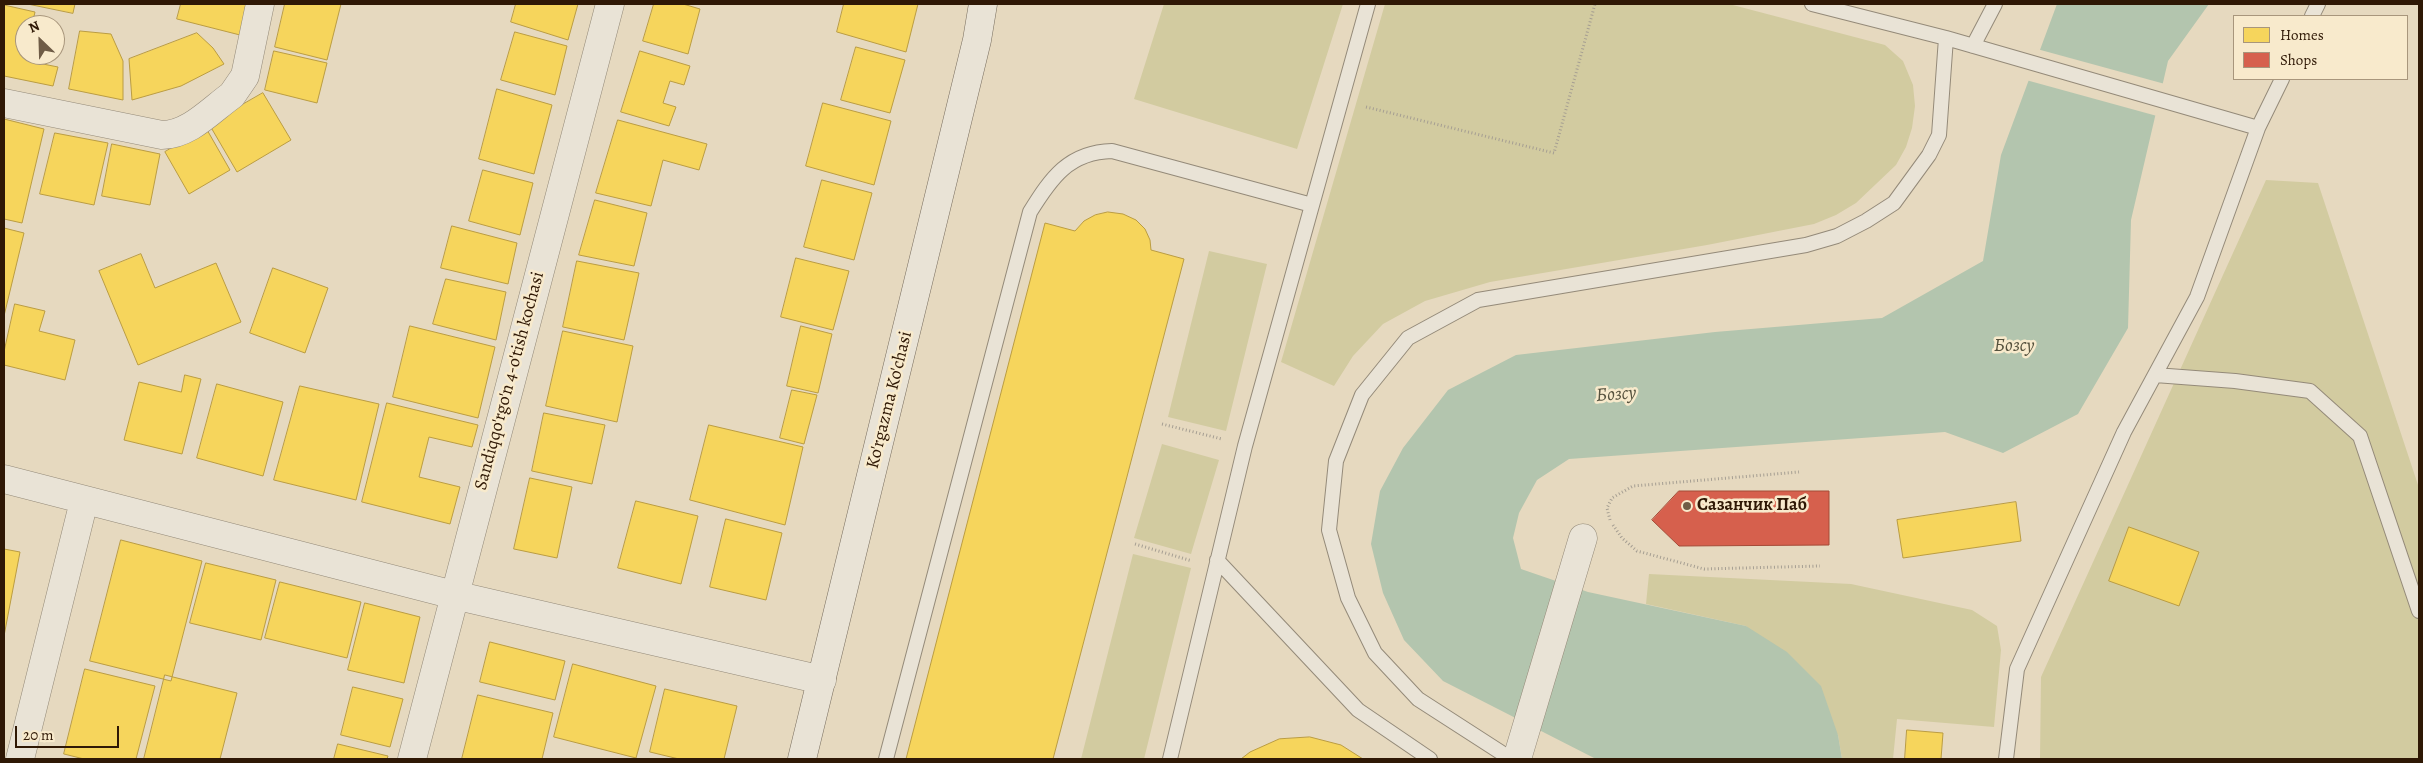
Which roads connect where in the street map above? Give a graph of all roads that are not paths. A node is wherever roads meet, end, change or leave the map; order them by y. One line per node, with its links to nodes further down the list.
1 (260, 4): 13 (street)
2 (610, 4): 21 (street, Sandiqqo'rgo'n 4-o'tish kochasi)
3 (983, 4): 10 (street)
4 (994, 4): 10 (street)
5 (1368, 4): 15 (lane)
6 (1812, 4): 8 (lane)
7 (1995, 4): 11 (lane)
8 (1829, 6): 9 (lane)
9 (1946, 38): 11 (lane); 30 (lane)
10 (977, 40): 23 (street, Ko'rgazma Ko'chasi)
11 (1980, 48): 14 (lane)
12 (2282, 80): 14 (lane)
13 (4, 103)
14 (2258, 128): 16 (lane)
15 (1312, 204): 20 (lane); 27 (lane)
16 (2155, 375): 22 (lane); 32 (lane)
17 (4, 479): 18 (street)
18 (84, 501): 21 (street); 24 (street)
19 (1583, 538): 31 (street)
20 (1216, 563): 28 (lane); 29 (lane)
21 (454, 595): 23 (street); 25 (street, Sandiqqo'rgo'n 4-o'tish kochasi)
22 (2419, 611)
23 (822, 680): 26 (street, Ko'rgazma Ko'chasi)
24 (20, 759)
25 (412, 759)
26 (802, 759)
27 (886, 759)
28 (1170, 759)
29 (1430, 759)
30 (1511, 759)
31 (1517, 759)
32 (2006, 759)

